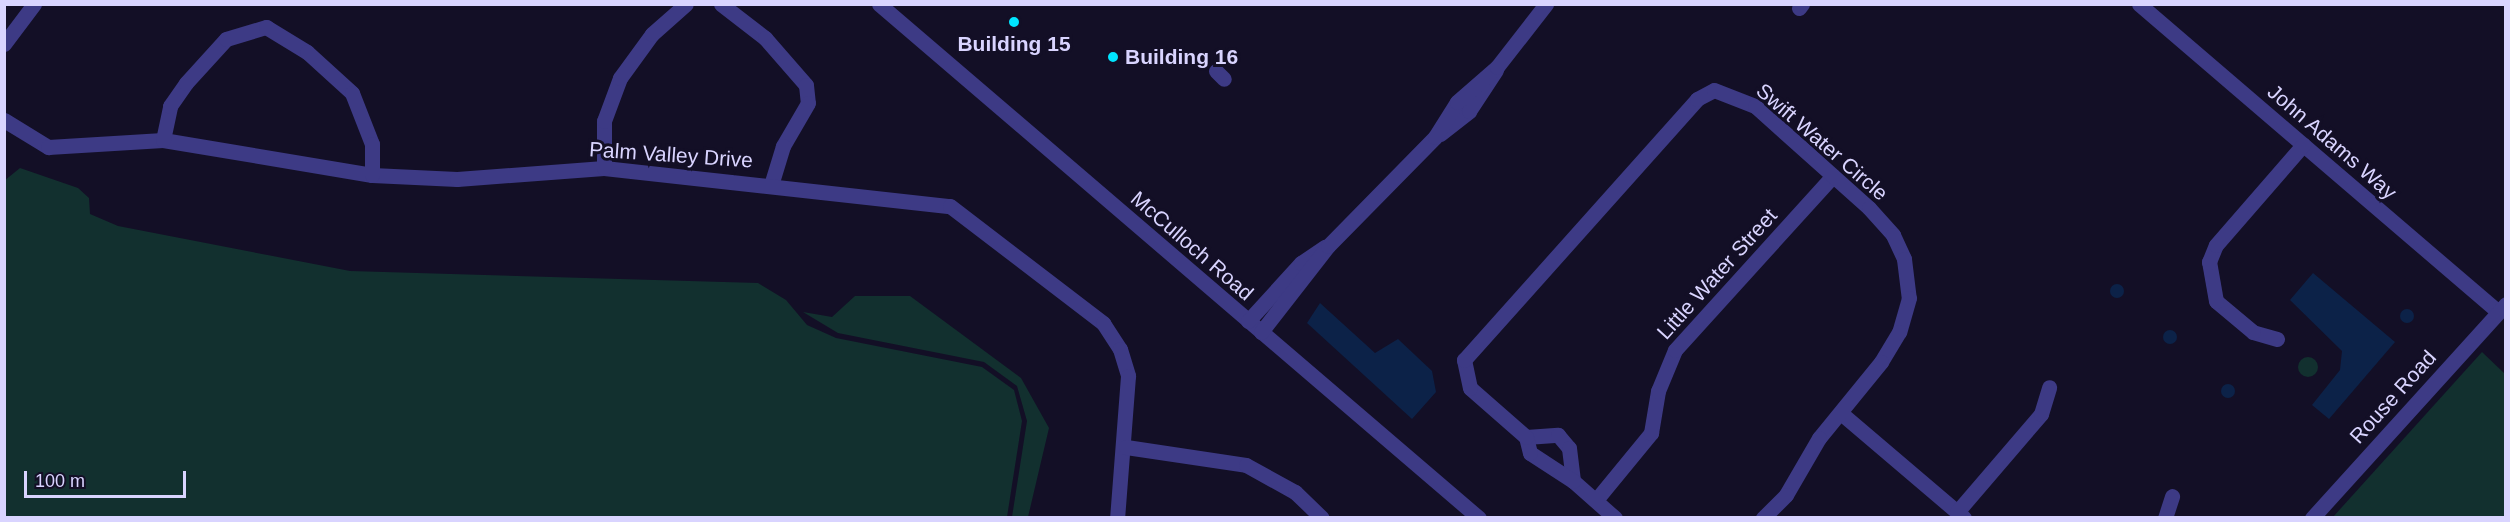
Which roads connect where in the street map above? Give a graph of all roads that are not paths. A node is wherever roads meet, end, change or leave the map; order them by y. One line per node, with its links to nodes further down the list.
1 (34, 4): 7 (street)
2 (686, 4): 11 (street)
3 (721, 4): 14 (street)
4 (879, 4): 17 (street, McCulloch Road)
5 (1546, 4): 15 (street)
6 (2139, 4): 10 (street, John Adams Way)
7 (4, 44)
8 (4, 120): 9 (street, Palm Valley Drive)
9 (163, 140): 12 (street, Palm Valley Drive); 12 (street)
10 (2302, 145): 16 (street, John Adams Way); 19 (street)
11 (604, 168): 12 (street, Palm Valley Drive); 14 (street, Palm Valley Drive)
12 (372, 175)
13 (1833, 176): 21 (street, Swift Water Circle); 22 (street, Swift Water Circle); 26 (street, Little Water Street)
14 (772, 183): 23 (street, Palm Valley Drive)
15 (1328, 246): 17 (street); 18 (street)
16 (2502, 308): 34 (street, Rouse Road)
17 (1248, 321): 18 (street, McCulloch Road)
18 (1261, 332): 30 (street, McCulloch Road)
19 (2277, 339)
20 (2049, 387): 27 (street)
21 (1842, 414): 27 (street); 32 (street, Swift Water Circle)
22 (1526, 437): 24 (street, Swift Water Circle); 24 (street)
23 (1126, 447): 28 (street, Palm Valley Drive); 29 (street)
24 (1573, 481): 26 (street, Swift Water Circle)
25 (2172, 496): 33 (street)
26 (1596, 500): 31 (street, Swift Water Circle)
27 (1961, 515)
28 (1118, 518)
29 (1322, 518)
30 (1479, 518)
31 (1615, 518)
32 (1763, 518)
33 (2165, 518)
34 (2312, 518)

